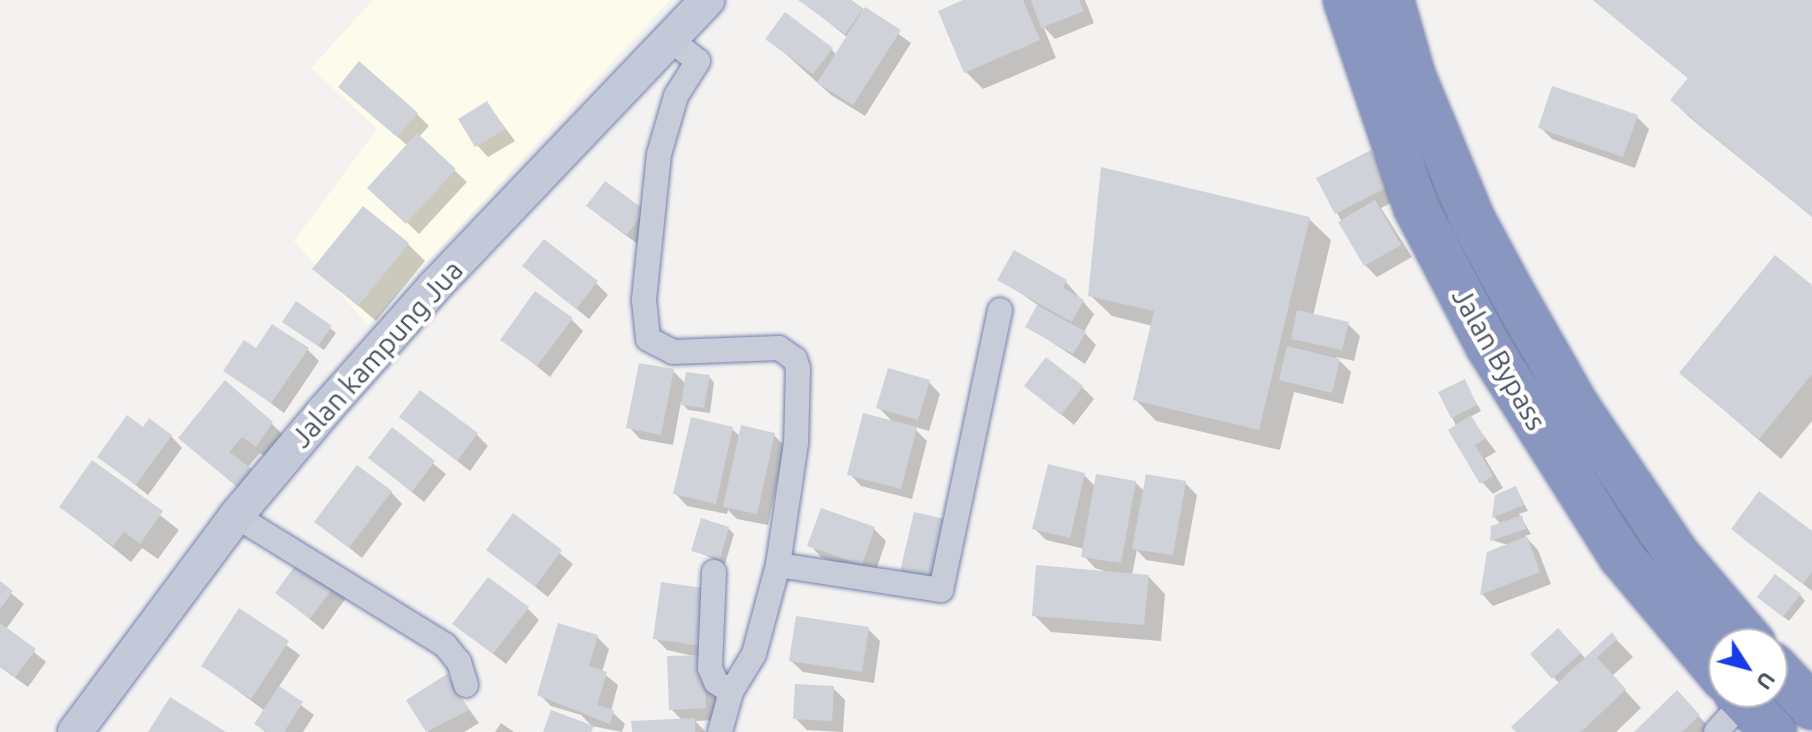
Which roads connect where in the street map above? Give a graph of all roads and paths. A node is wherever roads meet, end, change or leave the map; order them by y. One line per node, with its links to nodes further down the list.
1 (707, 0): 4 (street, Jalan kampung Jua)
2 (1346, 0): 7 (highway, Jalan Bypass)
3 (1391, 0): 6 (highway, Jalan Bypass)
4 (671, 40): 8 (street, Jalan kampung Jua); 9 (street)
5 (1000, 310): 9 (street)
6 (1577, 407): 7 (highway); 11 (highway, Jalan Bypass)
7 (1537, 427): 12 (highway, Jalan Bypass)
8 (236, 516): 14 (street); 18 (street, Jalan kampung Jua)
9 (778, 565): 15 (street)
10 (714, 572): 15 (street)
11 (1739, 628)
12 (1708, 672)
13 (1788, 682): 16 (highway)
14 (466, 685)
15 (731, 692): 19 (street)
16 (1812, 707)
17 (1740, 708): 20 (highway, Jalan Bypass)
18 (75, 732)
19 (720, 732)
20 (1774, 732)

